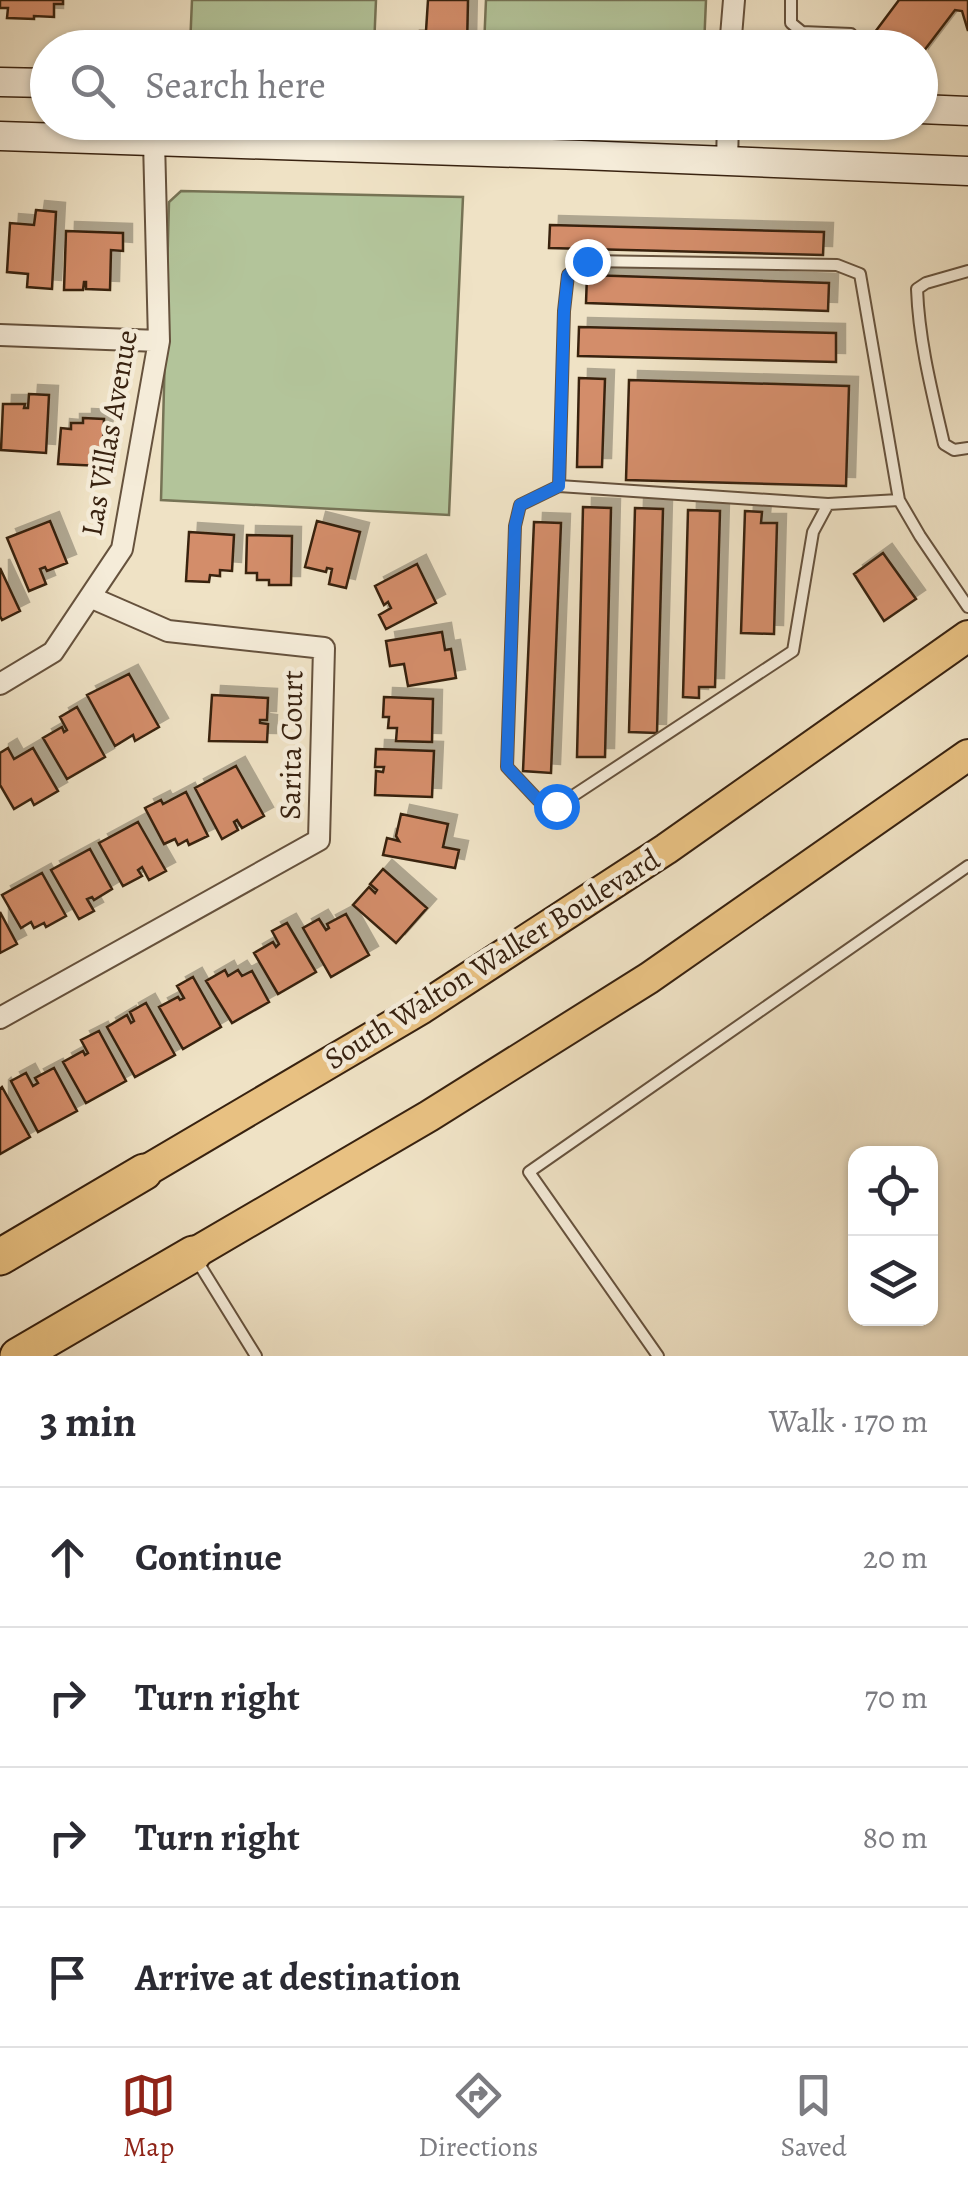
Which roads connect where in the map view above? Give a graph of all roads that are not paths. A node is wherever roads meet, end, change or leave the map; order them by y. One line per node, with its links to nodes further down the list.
1 (734, 0): 3 (street)
2 (791, 0): 4 (lane)
3 (732, 30)
4 (800, 30)
5 (0, 82): 6 (main road)
6 (30, 83)
7 (938, 110): 8 (main road)
8 (968, 111)
9 (0, 136): 10 (main road)
10 (30, 137)
11 (123, 140): 13 (main road)
12 (728, 140): 14 (street)
13 (154, 141): 14 (main road); 18 (street, Las Villas Avenue)
14 (727, 162): 15 (main road)
15 (968, 171)
16 (968, 271): 19 (lane)
17 (0, 335): 18 (street)
18 (159, 340): 23 (street, Las Villas Avenue)
19 (968, 448)
20 (559, 486): 21 (lane); 22 (lane); 22 (lane)
21 (899, 500): 22 (lane); 24 (lane)
22 (828, 504)
23 (90, 597): 26 (street, Las Villas Avenue); 29 (street, Sarita Court)
24 (968, 607)
25 (968, 636): 30 (main road, South Walton Walker Boulevard)
26 (0, 684)
27 (968, 755): 31 (main road)
28 (968, 866): 35 (lane)
29 (0, 1018)
30 (144, 1172): 32 (highway, South Walton Walker Boulevard)
31 (193, 1254): 33 (highway); 34 (lane)
32 (0, 1257)
33 (18, 1356)
34 (256, 1356)
35 (658, 1356)

